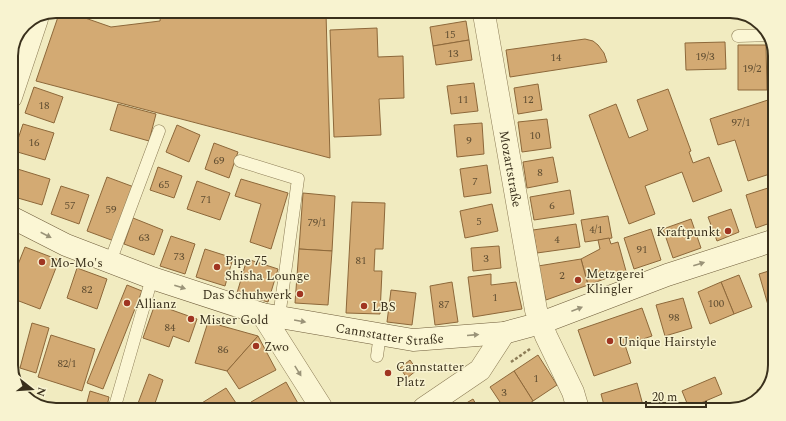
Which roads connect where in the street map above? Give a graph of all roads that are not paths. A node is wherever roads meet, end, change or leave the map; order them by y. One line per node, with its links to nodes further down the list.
1 (485, 18): 13 (street, Mozartstraße)
2 (35, 25): 5 (street)
3 (762, 35): 4 (lane)
4 (738, 36)
5 (18, 76)
6 (159, 131): 10 (lane)
7 (240, 160): 12 (lane)
8 (18, 221): 10 (street, Cannstatter Straße, one-way to 10)
9 (768, 242): 13 (street, Cannstatter Straße, one-way to 9)
10 (110, 262): 11 (street, Cannstatter Straße)
11 (152, 278): 12 (street, Cannstatter Straße, one-way to 12); 17 (lane)
12 (271, 316): 15 (street, Cannstatter Straße, one-way to 15); 18 (street, one-way to 18)
13 (541, 323): 14 (street, Cannstatter Straße); 20 (street, Mozartstraße)
14 (504, 333): 15 (street, Cannstatter Straße, one-way to 14); 19 (street)
15 (380, 334): 16 (lane)
16 (377, 356)
17 (116, 403)
18 (319, 403)
19 (438, 403)
20 (576, 403)

